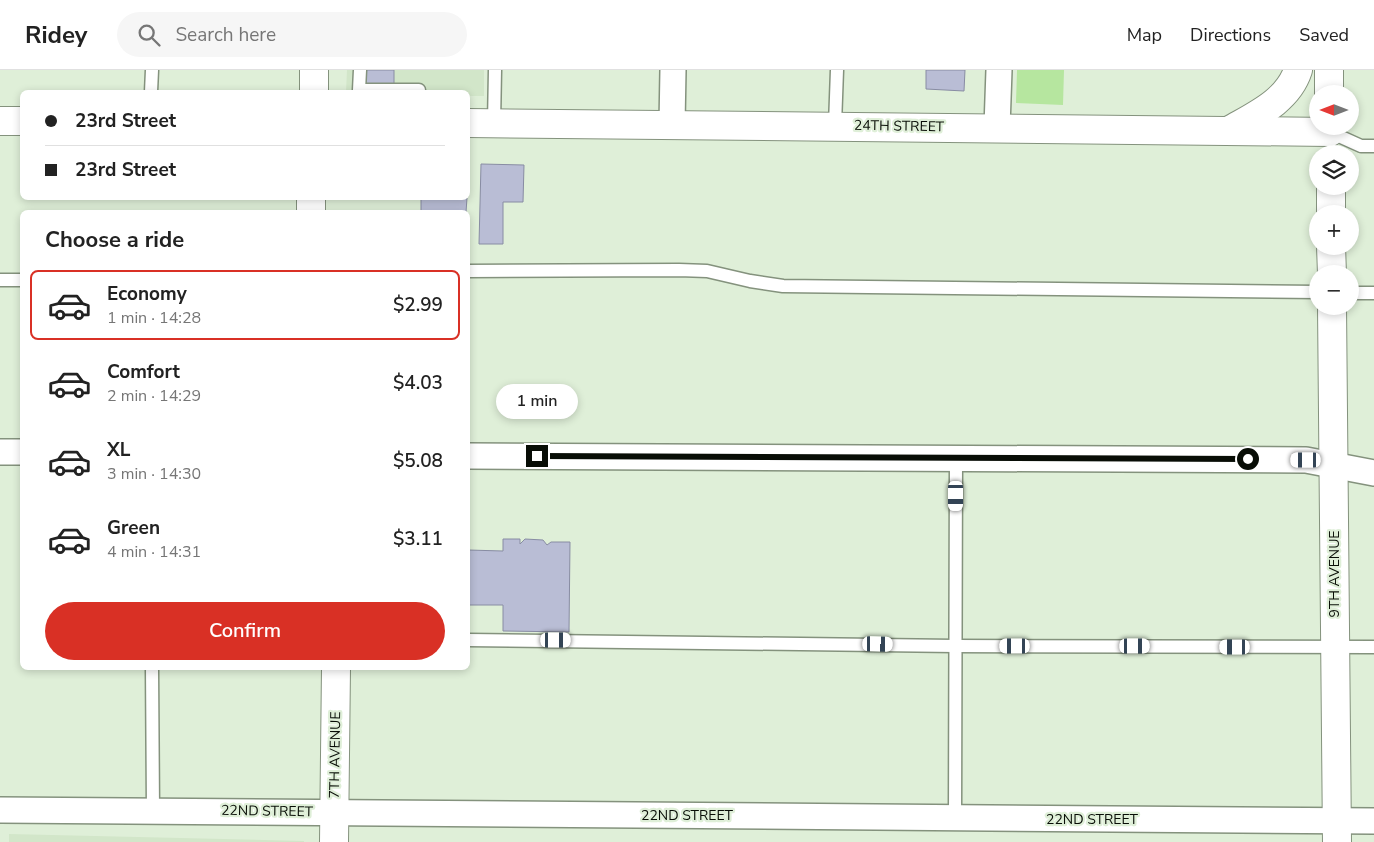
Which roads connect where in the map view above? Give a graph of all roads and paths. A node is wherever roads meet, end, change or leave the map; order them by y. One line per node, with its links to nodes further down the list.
1 (152, 70): 11 (lane)
2 (314, 70): 12 (street)
3 (360, 70): 13 (lane)
4 (495, 70): 17 (lane)
5 (673, 70): 18 (street)
6 (837, 70): 19 (lane)
7 (999, 70): 20 (street)
8 (1298, 70): 21 (street)
9 (1329, 70): 10 (street)
10 (1329, 85)
11 (151, 90)
12 (314, 90)
13 (420, 90)
14 (0, 121): 15 (street)
15 (20, 121)
16 (470, 123): 17 (street, 24TH STREET)
17 (494, 123): 18 (street, 24TH STREET)
18 (672, 124): 19 (street, 24TH STREET)
19 (835, 126): 20 (street, 24TH STREET)
20 (998, 127): 21 (street, 24TH STREET)
21 (1228, 130): 22 (street, 24TH STREET)
22 (1330, 137): 23 (lane)
23 (1374, 146)
24 (470, 271): 27 (lane)
25 (0, 280): 26 (lane)
26 (20, 280)
27 (1309, 292)
28 (1359, 293): 29 (lane)
29 (1374, 293)
30 (1332, 315): 35 (street, 9TH AVENUE)
31 (0, 452): 32 (street)
32 (20, 452)
33 (470, 456): 34 (street)
34 (956, 458): 35 (street); 38 (lane)
35 (1334, 464): 36 (street); 39 (street, 9TH AVENUE)
36 (1374, 472)
37 (470, 640): 38 (lane)
38 (955, 646): 39 (lane); 46 (lane)
39 (1334, 647): 40 (lane); 48 (street, 9TH AVENUE)
40 (1374, 647)
41 (152, 670): 44 (lane)
42 (336, 670): 45 (street, 7TH AVENUE)
43 (0, 810): 44 (street, 22ND STREET)
44 (153, 810): 45 (street, 22ND STREET)
45 (334, 812): 46 (street, 22ND STREET); 49 (street, 7TH AVENUE)
46 (955, 818): 48 (street, 22ND STREET)
47 (1374, 821): 48 (street, 22ND STREET)
48 (1337, 831)
49 (334, 842)

